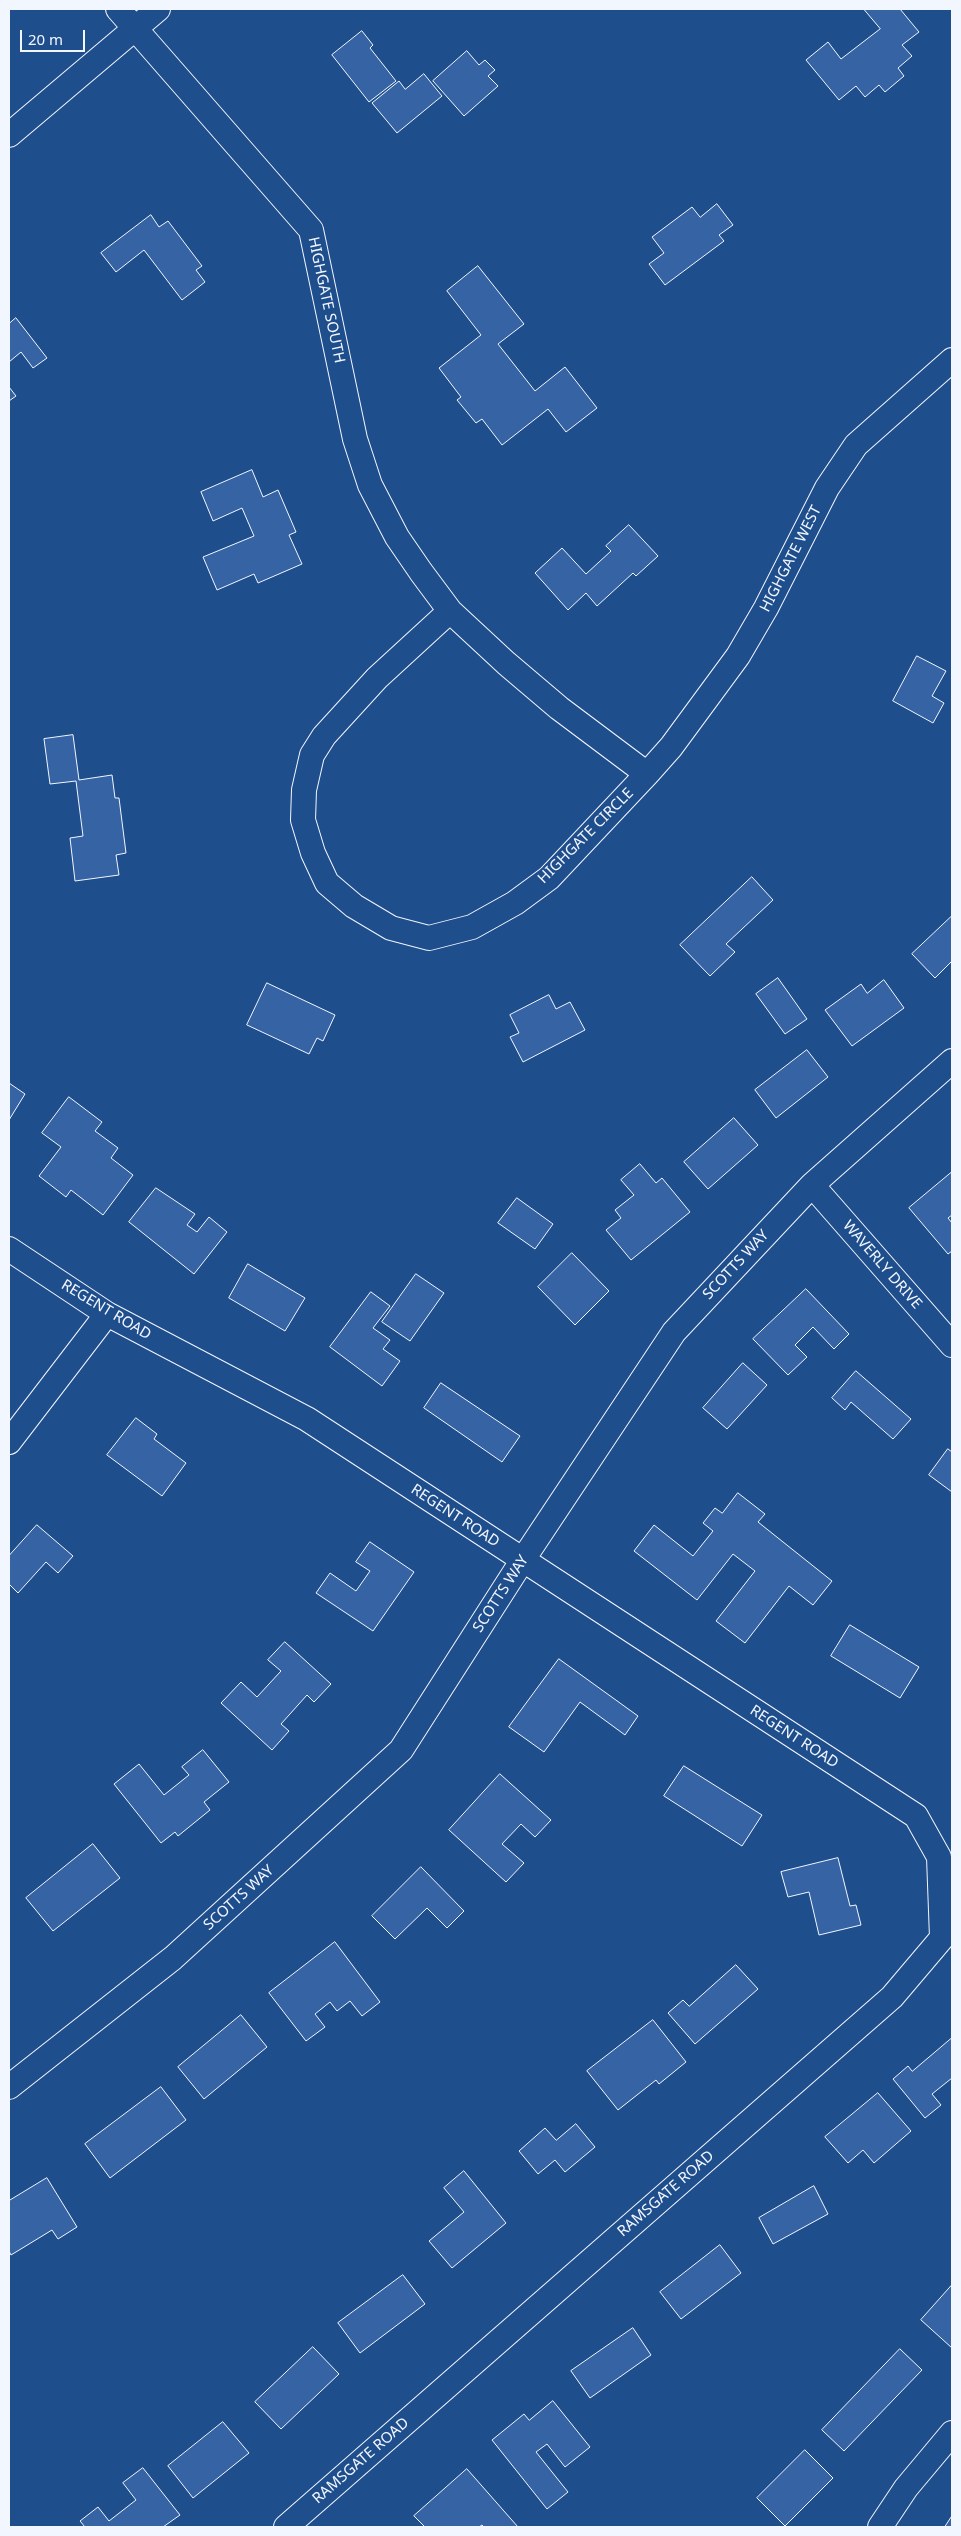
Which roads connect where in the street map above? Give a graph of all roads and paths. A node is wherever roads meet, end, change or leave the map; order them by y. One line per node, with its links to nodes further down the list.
1 (118, 9): 3 (street, HIGHGATE SOUTH)
2 (158, 9): 3 (street)
3 (135, 29): 4 (street); 6 (street, HIGHGATE SOUTH)
4 (9, 135)
5 (952, 360): 7 (street, HIGHGATE WEST)
6 (450, 611): 7 (street, HIGHGATE CIRCLE); 7 (street, HIGHGATE CIRCLE)
7 (647, 774)
8 (952, 1061): 9 (street, SCOTTS WAY)
9 (812, 1184): 12 (street, WAVERLY DRIVE); 14 (street, SCOTTS WAY)
10 (9, 1249): 11 (street, REGENT ROAD)
11 (106, 1314): 13 (street); 14 (street, REGENT ROAD)
12 (952, 1345)
13 (9, 1442)
14 (522, 1561): 15 (street, REGENT ROAD); 18 (street, SCOTTS WAY)
15 (916, 1816): 16 (street, RAMSGATE ROAD)
16 (946, 1857): 17 (street, RAMSGATE ROAD)
17 (947, 1915): 20 (street, RAMSGATE ROAD)
18 (9, 2087)
19 (952, 2433): 21 (street)
20 (286, 2527)
21 (880, 2527)

